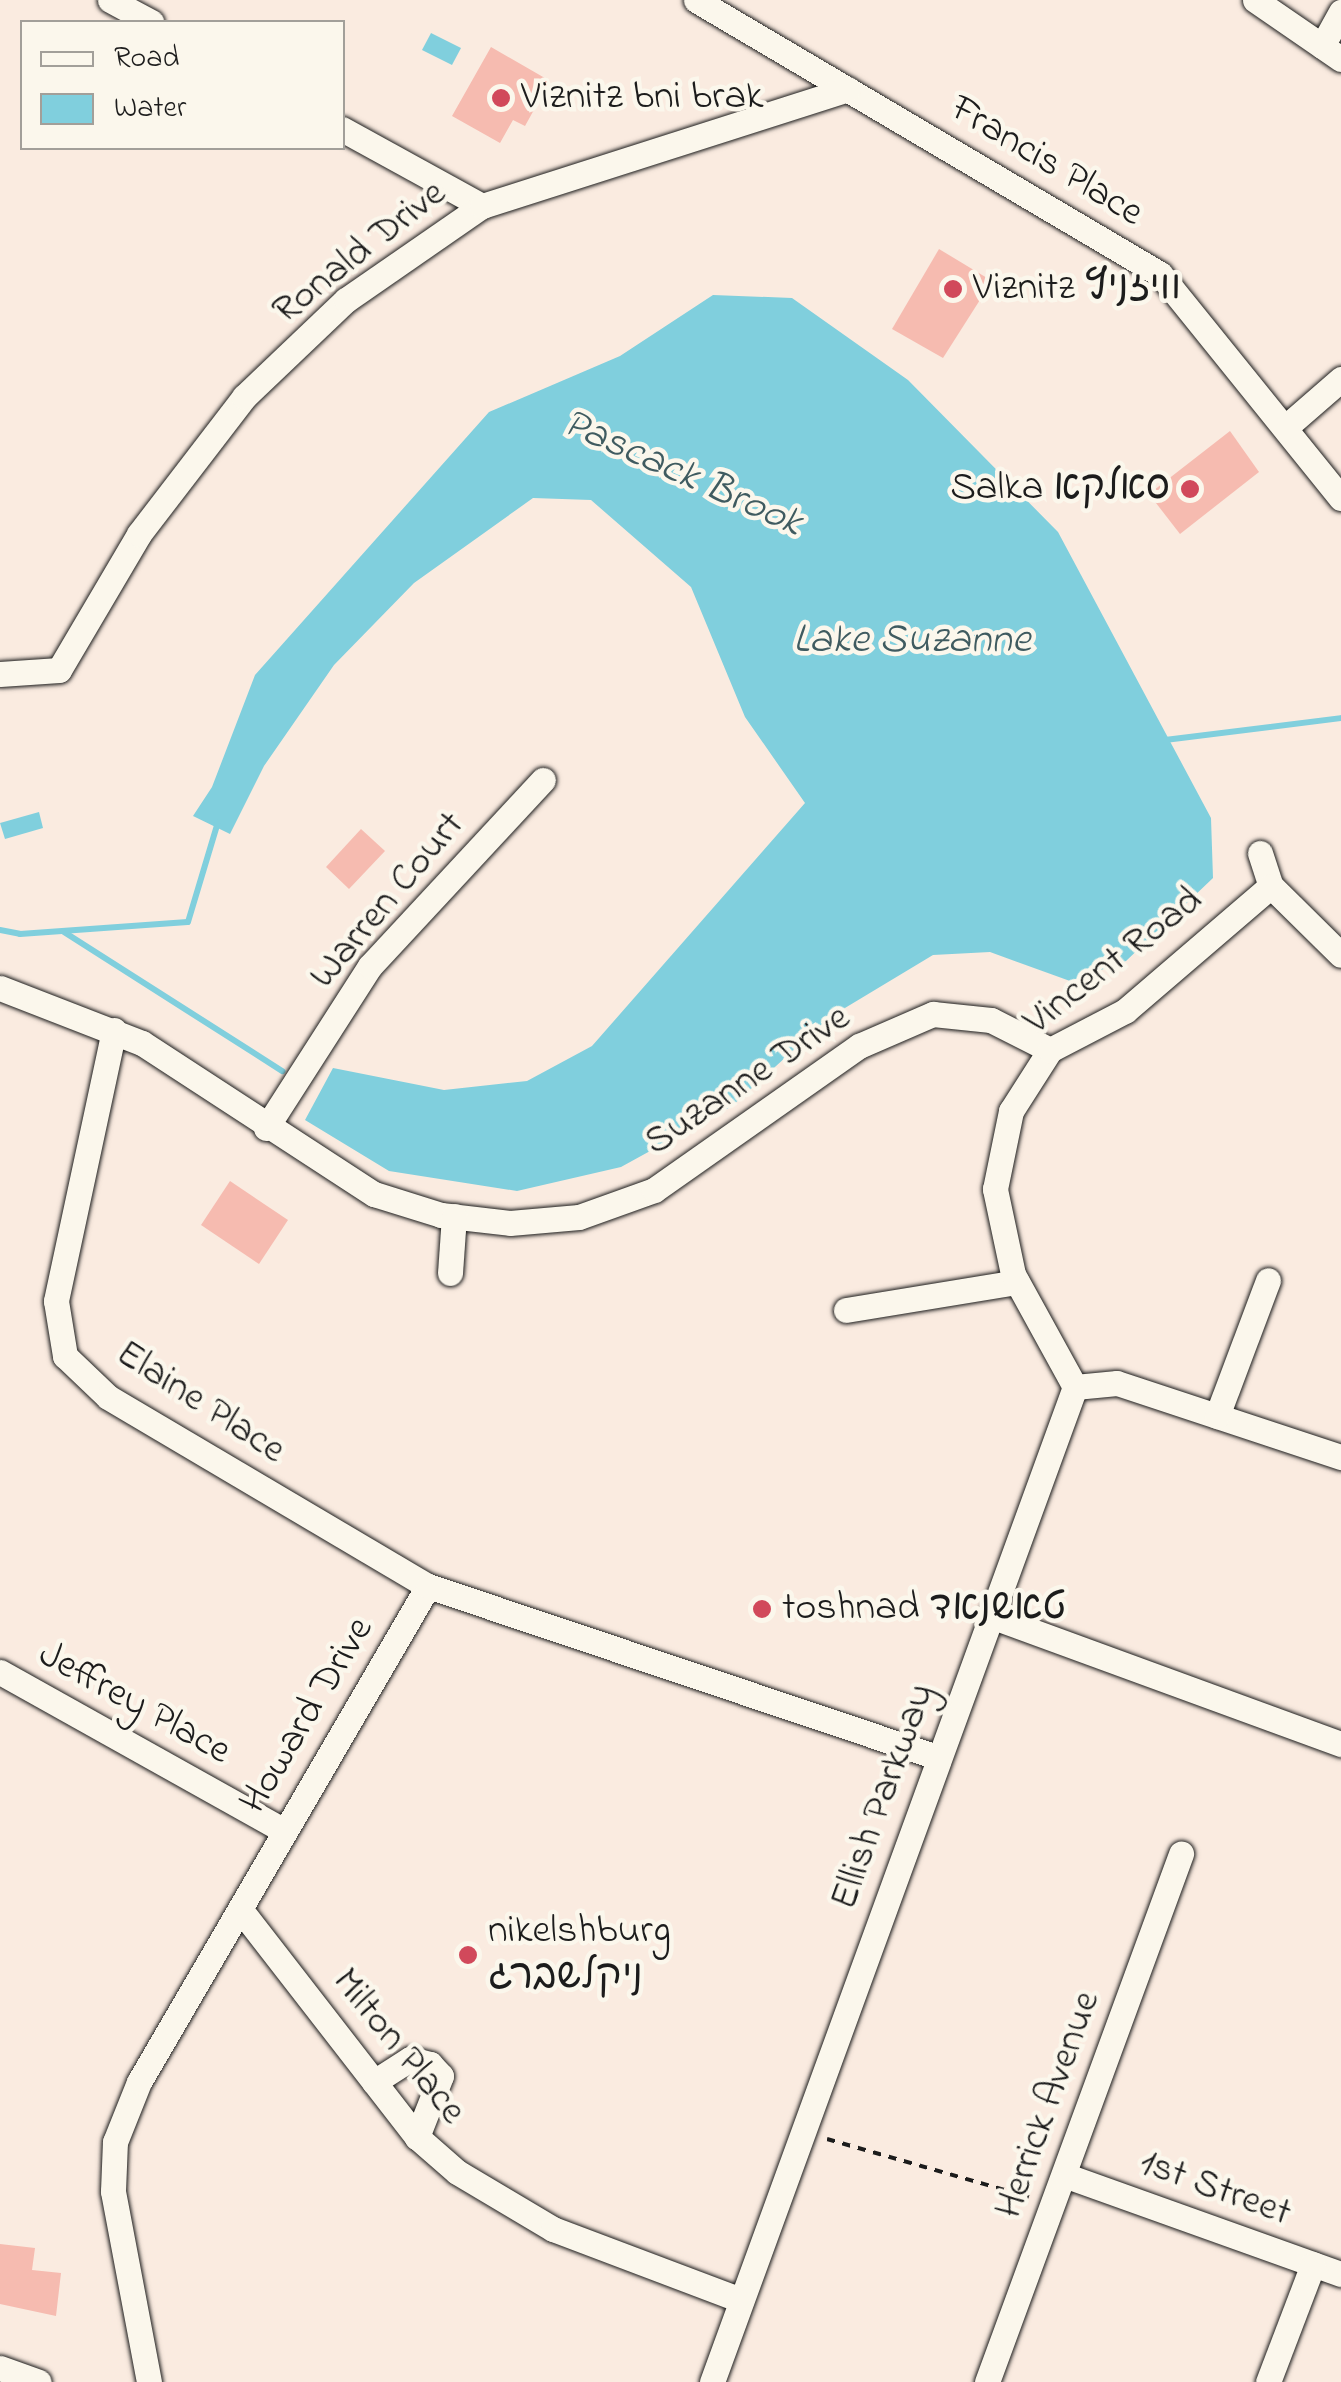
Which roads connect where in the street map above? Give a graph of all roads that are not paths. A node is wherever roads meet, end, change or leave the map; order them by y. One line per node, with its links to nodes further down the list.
1 (110, 0): 5 (street)
2 (696, 0): 7 (street, Francis Place)
3 (1255, 0): 6 (street)
4 (1341, 12): 6 (street)
5 (146, 20)
6 (1331, 53)
7 (848, 89): 9 (street, Ronald Drive); 11 (street, Francis Place)
8 (345, 131): 9 (street)
9 (482, 206): 13 (street, Ronald Drive)
10 (1341, 379): 11 (street)
11 (1288, 426): 12 (street, Francis Place)
12 (1341, 498)
13 (0, 674)
14 (543, 780): 21 (street, Warren Court)
15 (1260, 853): 16 (street)
16 (1271, 886): 17 (street); 20 (street, Vincent Road)
17 (1341, 955)
18 (0, 988): 19 (street, Suzanne Drive)
19 (114, 1030): 21 (street, Suzanne Drive); 30 (street, Elaine Place)
20 (1050, 1050): 22 (street, Suzanne Drive); 25 (street, Vincent Road)
21 (266, 1128): 22 (street, Suzanne Drive)
22 (454, 1216): 23 (street)
23 (450, 1274)
24 (1268, 1280): 28 (street)
25 (1017, 1282): 26 (street); 27 (street, Vincent Road)
26 (846, 1310)
27 (1076, 1387): 28 (street); 31 (street, Ellish Parkway)
28 (1218, 1416): 29 (street)
29 (1341, 1457)
30 (428, 1586): 34 (street); 35 (street, Howard Drive)
31 (991, 1616): 33 (street); 34 (street, Ellish Parkway)
32 (0, 1672): 35 (street, Jeffrey Place)
33 (1341, 1744)
34 (937, 1757): 43 (street, Ellish Parkway)
35 (284, 1831): 37 (street, Howard Drive)
36 (1181, 1854): 40 (street, Herrick Avenue)
37 (240, 1909): 38 (street, Milton Place); 46 (street, Howard Drive)
38 (374, 2082): 39 (street, Milton Place); 39 (street)
39 (417, 2137): 43 (street, Milton Place)
40 (1064, 2175): 41 (street, 1st Street); 48 (street, Herrick Avenue)
41 (1313, 2264): 42 (street, 1st Street); 49 (street)
42 (1341, 2274)
43 (741, 2300): 47 (street, Ellish Parkway)
44 (0, 2368): 45 (street)
45 (39, 2382)
46 (149, 2382)
47 (712, 2382)
48 (988, 2382)
49 (1268, 2382)

